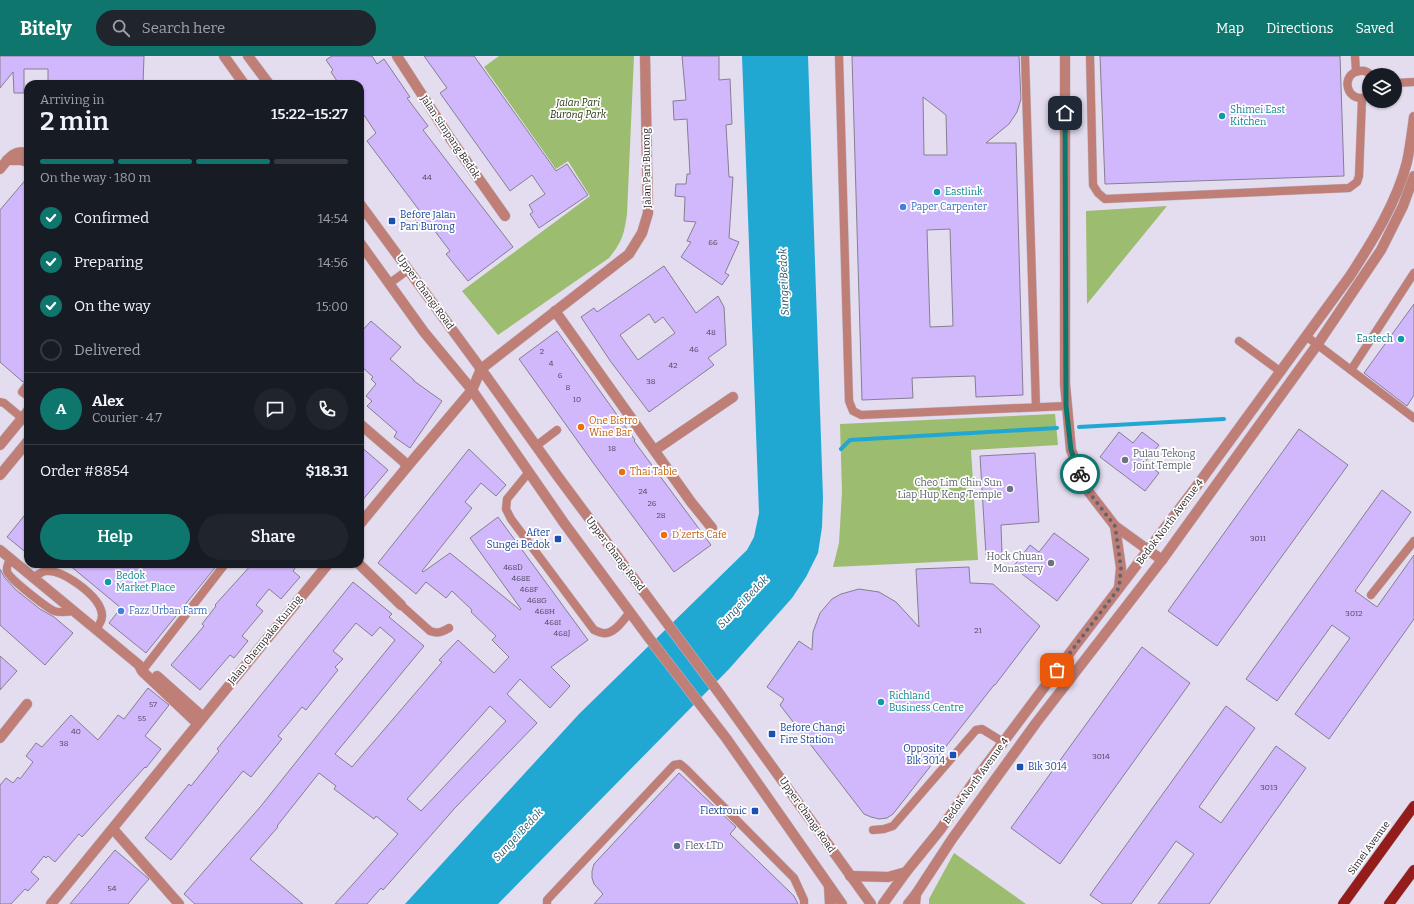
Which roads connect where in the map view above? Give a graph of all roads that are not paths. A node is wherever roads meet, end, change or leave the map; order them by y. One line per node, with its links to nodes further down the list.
1 (224, 56): 12 (street)
2 (248, 56): 13 (street)
3 (397, 56): 27 (street, Jalan Simpang Bedok)
4 (645, 56): 32 (street, Jalan Pari Burong)
5 (839, 56): 43 (lane)
6 (1025, 56): 43 (lane)
7 (1065, 56): 42 (street)
8 (1090, 56): 17 (lane)
9 (1356, 56): 11 (lane)
10 (1362, 70): 11 (lane)
11 (1356, 71): 16 (lane)
12 (241, 80)
13 (266, 80)
14 (1414, 82): 15 (lane)
15 (1402, 83)
16 (1362, 97)
17 (1364, 108)
18 (1414, 117): 24 (street, Bedok North Avenue 4)
19 (24, 152): 20 (street)
20 (8, 160): 21 (street); 22 (street)
21 (24, 161)
22 (0, 169)
23 (1414, 176): 25 (street, Bedok North Avenue 4)
24 (1397, 191): 25 (lane); 33 (street, Bedok North Avenue 4)
25 (1411, 194): 35 (street, Bedok North Avenue 4)
26 (364, 210): 29 (street, Upper Changi Road)
27 (506, 216)
28 (364, 248): 31 (street)
29 (408, 270): 31 (lane); 36 (street, Upper Changi Road)
30 (1414, 273): 37 (lane)
31 (390, 283): 39 (street)
32 (555, 311): 36 (street, Jalan Pari Burong); 52 (street)
33 (1306, 336): 35 (lane); 38 (street, Bedok North Avenue 4)
34 (1240, 341): 38 (lane)
35 (1317, 345): 37 (lane); 63 (street, Bedok North Avenue 4)
36 (481, 369): 39 (street, Jalan Pari Burong); 51 (street, Upper Changi Road)
37 (1351, 370): 45 (lane)
38 (1281, 372): 61 (street, Bedok North Avenue 4)
39 (472, 390): 53 (street); 54 (street)
40 (733, 397): 52 (street)
41 (0, 402): 44 (lane)
42 (1066, 406): 43 (lane); 57 (street)
43 (1036, 407)
44 (24, 416)
45 (1414, 418)
46 (24, 419): 49 (street)
47 (364, 427): 53 (street)
48 (557, 430): 51 (lane)
49 (0, 445)
50 (24, 446): 55 (street)
51 (536, 446): 85 (street, Upper Changi Road)
52 (655, 450): 58 (street)
53 (407, 467): 56 (street)
54 (529, 472): 72 (street); 72 (lane)
55 (0, 475)
56 (364, 519)
57 (1115, 526): 61 (street); 68 (street)
58 (712, 528)
59 (1414, 541): 69 (lane)
60 (0, 550): 62 (street)
61 (1148, 550): 63 (street); 68 (street, Bedok North Avenue 4)
62 (10, 558): 67 (street); 71 (lane)
63 (1162, 560): 87 (street, Bedok North Avenue 4)
64 (222, 568): 75 (lane)
65 (325, 568): 77 (street, Jalan Chempaka Kuning)
66 (363, 568): 70 (street)
67 (33, 578): 71 (street); 74 (lane)
68 (1119, 588): 79 (street, Bedok North Avenue 4)
69 (1371, 595)
70 (401, 605): 73 (lane)
71 (73, 611): 74 (street)
72 (630, 612): 86 (street)
73 (449, 628)
74 (96, 630): 75 (street)
75 (142, 667): 77 (street)
76 (27, 704): 78 (street)
77 (200, 720): 81 (street, Jalan Chempaka Kuning)
78 (0, 738)
79 (1003, 742): 82 (lane); 84 (street, Bedok North Avenue 4)
80 (1414, 806): 97 (main road, Simei Avenue)
81 (113, 829): 88 (street, Jalan Chempaka Kuning); 89 (street)
82 (874, 830)
83 (1414, 870): 98 (main road)
84 (906, 872): 85 (street); 95 (street, Bedok North Avenue 4)
85 (850, 876): 94 (street, Upper Changi Road)
86 (829, 886): 92 (street); 93 (street)
87 (915, 899): 96 (street, Bedok North Avenue 4)
88 (51, 904)
89 (178, 904)
90 (547, 904): 91 (lane)
91 (804, 904)
92 (830, 904)
93 (842, 904)
94 (870, 904)
95 (883, 904)
96 (908, 904)
97 (1343, 904)
98 (1389, 904)

